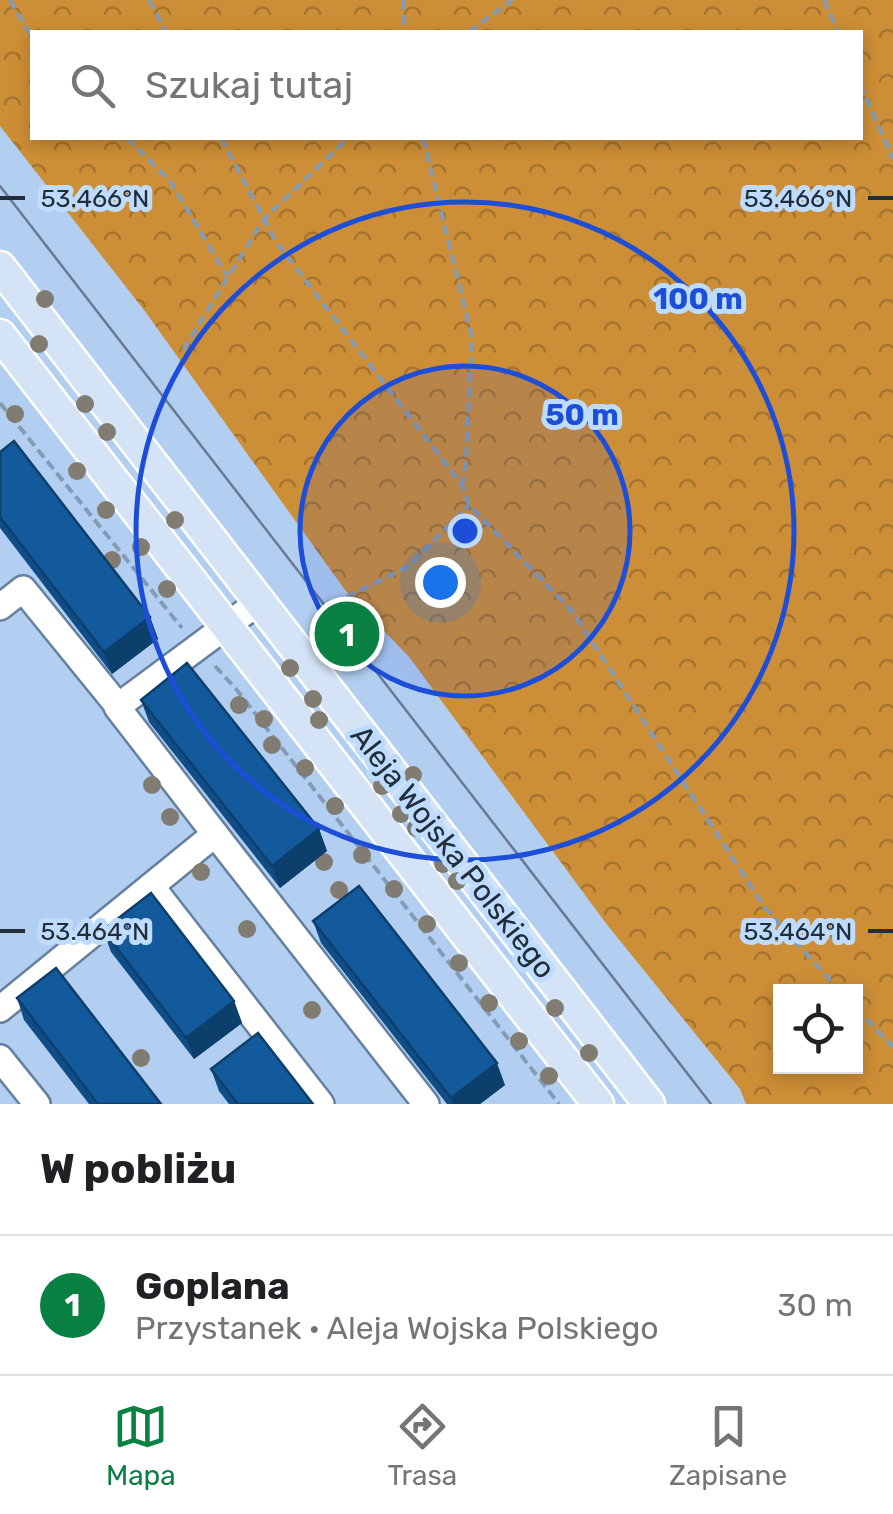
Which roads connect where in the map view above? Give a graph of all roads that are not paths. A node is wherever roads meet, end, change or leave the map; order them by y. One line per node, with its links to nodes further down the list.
1 (0, 268): 3 (main road, Aleja Wojska Polskiego)
2 (0, 335): 5 (main road, Aleja Wojska Polskiego)
3 (260, 601): 5 (street); 11 (main road, Aleja Wojska Polskiego)
4 (0, 607): 6 (street)
5 (226, 625): 6 (street); 15 (main road, Aleja Wojska Polskiego)
6 (118, 706): 7 (street)
7 (215, 834): 8 (street); 14 (street)
8 (151, 886): 9 (street); 13 (street)
9 (0, 1009)
10 (0, 1058): 12 (street)
11 (647, 1103)
12 (37, 1104)
13 (322, 1104)
14 (426, 1104)
15 (598, 1104)

